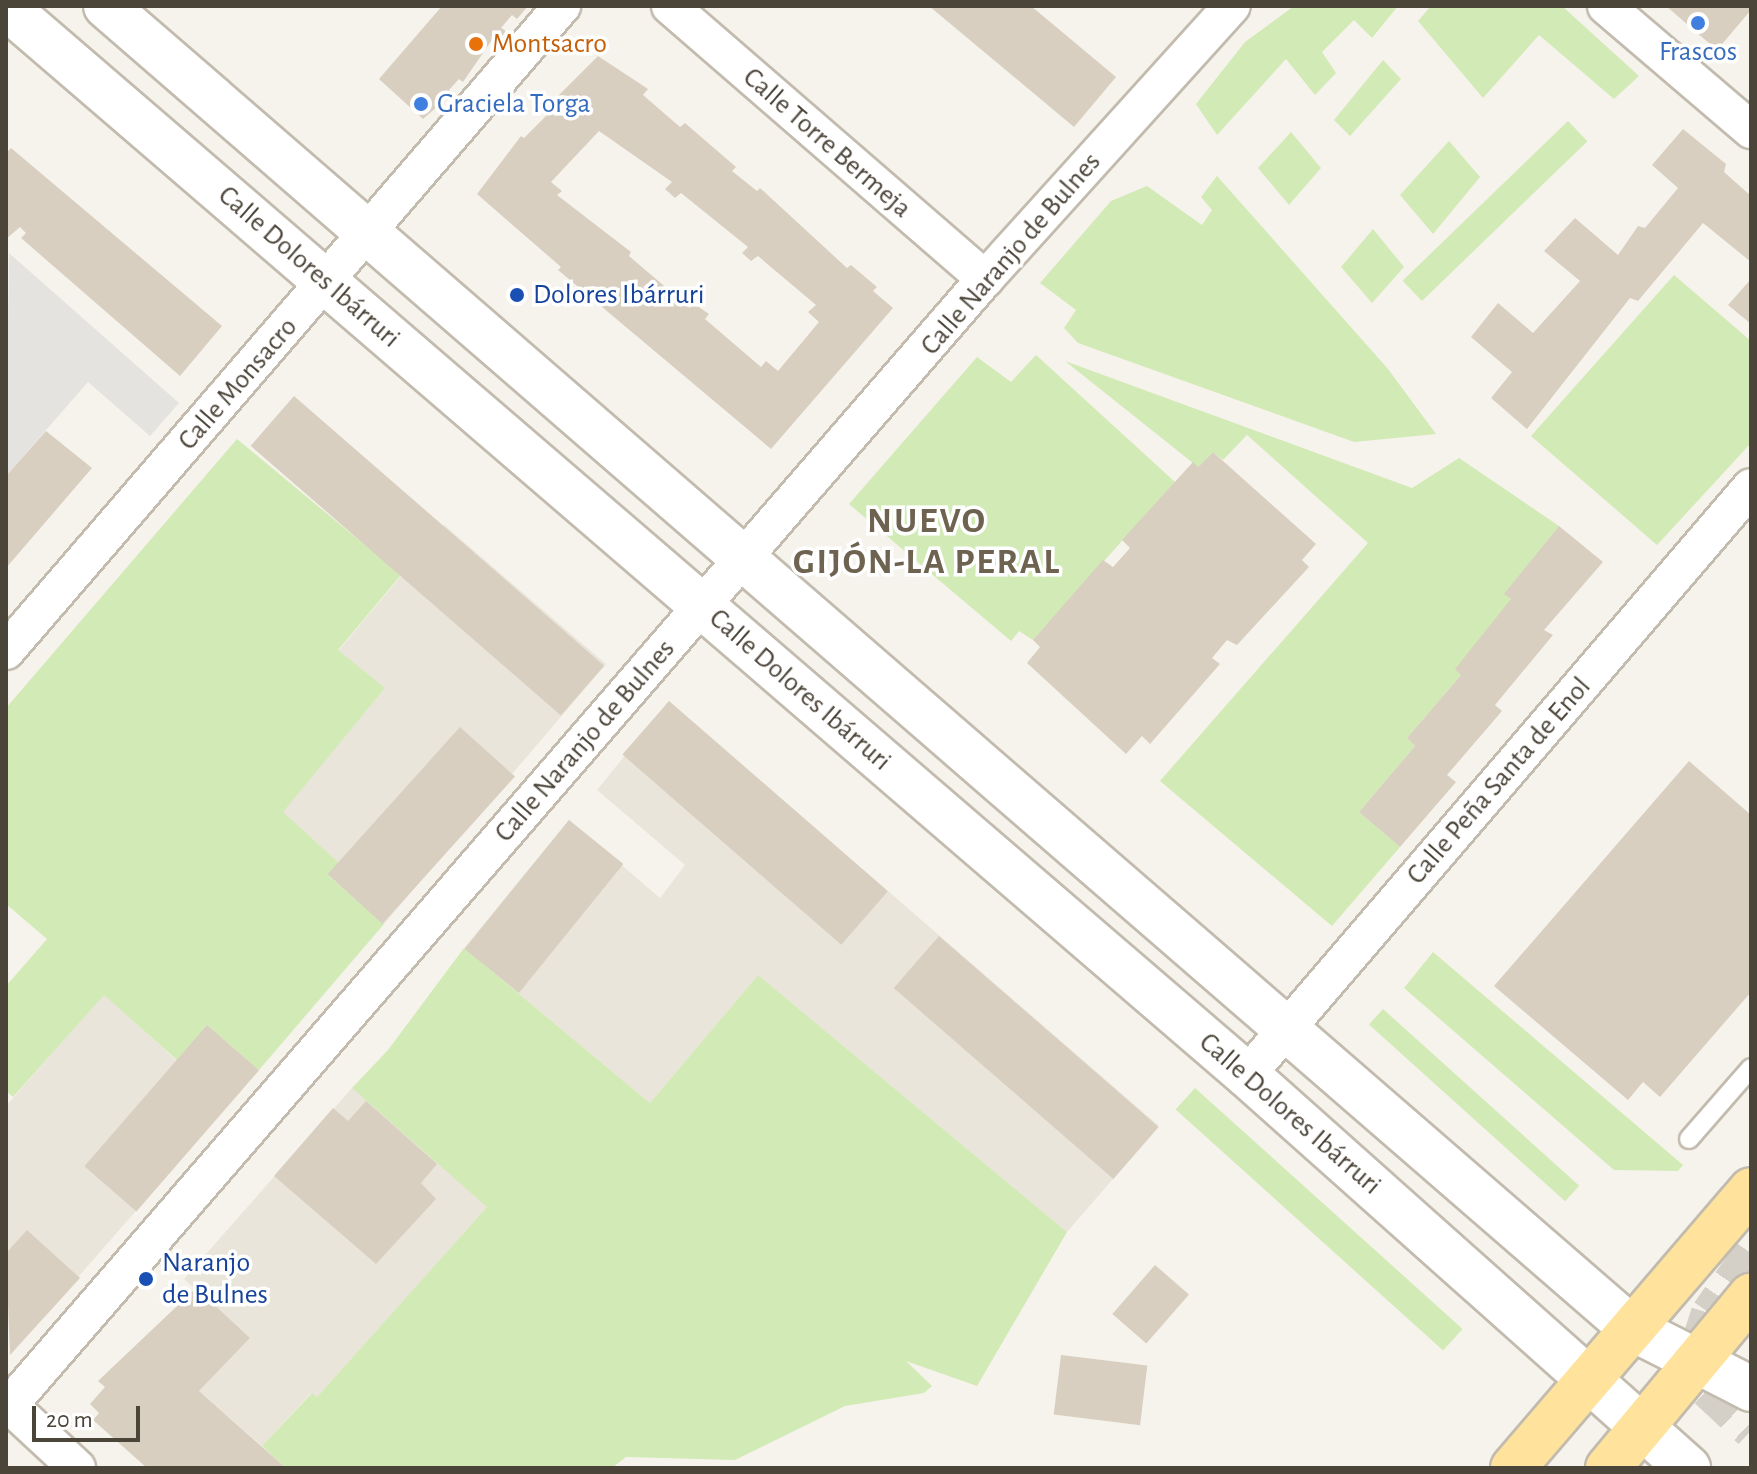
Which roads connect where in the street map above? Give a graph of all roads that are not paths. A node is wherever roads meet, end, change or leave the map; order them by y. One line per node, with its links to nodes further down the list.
1 (106, 6): 8 (street)
2 (562, 6): 8 (street, Calle Monsacro)
3 (670, 6): 9 (street, Calle Torre Bermeja)
4 (1232, 6): 9 (street, Calle Naranjo de Bulnes)
5 (1606, 6): 7 (street)
6 (6, 7): 10 (street, Calle Dolores Ibárruri)
7 (1751, 130)
8 (368, 234): 10 (street, Calle Monsacro); 12 (street)
9 (985, 279): 12 (street, Calle Naranjo de Bulnes)
10 (327, 282): 13 (street, Calle Dolores Ibárruri); 14 (street, Calle Monsacro)
11 (1751, 487): 15 (street, Calle Peña Santa de Enol)
12 (743, 558): 13 (street, Calle Naranjo de Bulnes); 15 (street)
13 (703, 606): 17 (street, Calle Dolores Ibárruri); 25 (street, Calle Naranjo de Bulnes)
14 (6, 651)
15 (1285, 1028): 17 (street, Calle Peña Santa de Enol); 21 (street)
16 (1751, 1068): 18 (lane)
17 (1247, 1075): 23 (street, Calle Dolores Ibárruri)
18 (1689, 1139)
19 (1751, 1190): 21 (main road)
20 (1751, 1296): 22 (main road)
21 (1631, 1328): 22 (street); 23 (main road)
22 (1693, 1363): 24 (street); 26 (main road)
23 (1589, 1378): 26 (street, Calle Dolores Ibárruri); 28 (main road)
24 (1751, 1389)
25 (7, 1406): 27 (street)
26 (1645, 1428): 29 (main road); 30 (street, Calle Dolores Ibárruri)
27 (77, 1468)
28 (1513, 1468)
29 (1608, 1468)
30 (1688, 1468)

